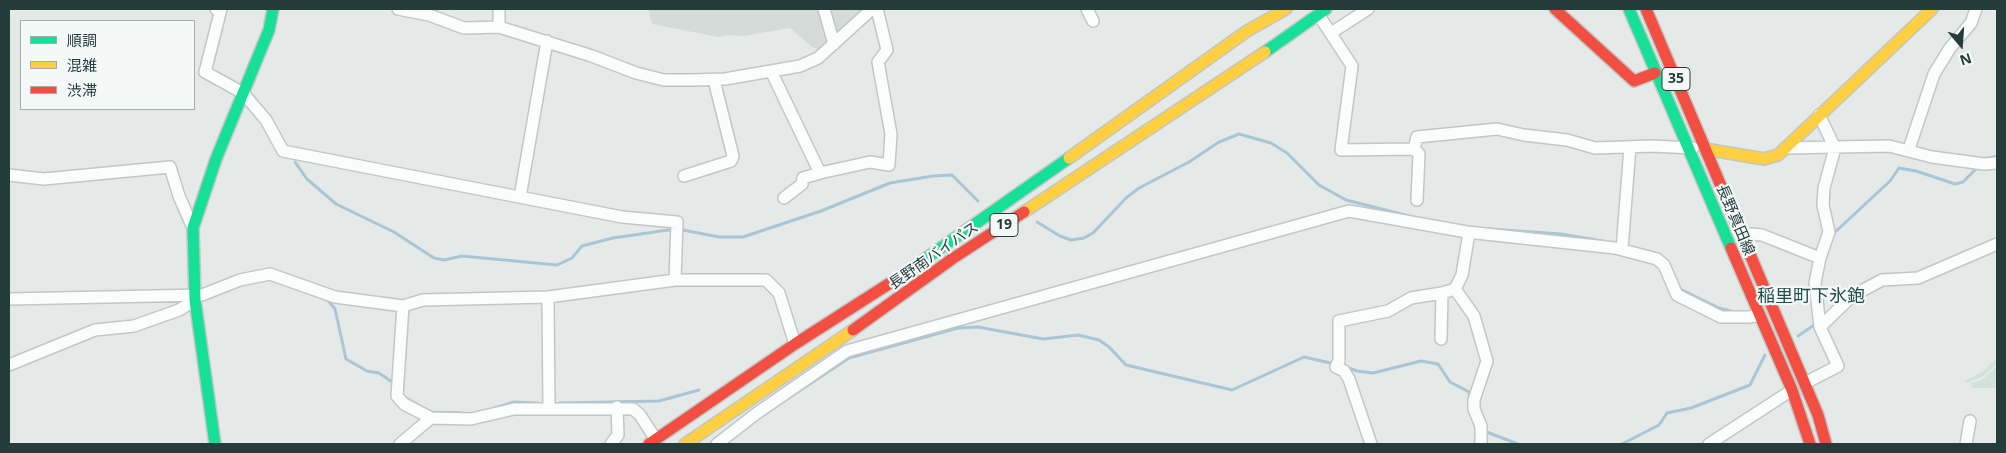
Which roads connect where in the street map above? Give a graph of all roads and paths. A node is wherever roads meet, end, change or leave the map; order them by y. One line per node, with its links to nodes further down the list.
1 (219, 9): 25 (street)
2 (273, 9): 25 (main road)
3 (398, 9): 18 (street)
4 (500, 9): 18 (street)
5 (824, 9): 21 (street)
6 (872, 9): 21 (street)
7 (877, 9): 35 (street)
8 (1087, 9): 17 (street)
9 (1286, 9): 57 (main road, 長野南バイパス / 19)
10 (1368, 9): 19 (street)
11 (1555, 9): 23 (main road)
12 (1629, 9): 23 (main road, 長野真田線 / 35)
13 (1646, 9): 32 (main road, 長野真田線 / 35)
14 (1932, 9): 26 (main road)
15 (1976, 9): 33 (street)
16 (1322, 11): 19 (street); 69 (main road, 長野南バイパス / 19)
17 (1094, 21)
18 (499, 27): 20 (street)
19 (1331, 34): 31 (street)
20 (548, 41): 24 (street); 38 (street)
21 (834, 44): 22 (street)
22 (771, 71): 24 (street); 35 (street)
23 (1655, 73): 28 (main road, 長野真田線 / 35)
24 (714, 80): 37 (street)
25 (243, 93): 38 (street); 41 (main road)
26 (1819, 115): 29 (main road); 30 (street)
27 (1630, 147): 28 (street); 31 (street); 45 (street)
28 (1688, 148): 32 (street); 54 (main road, 長野真田線 / 35)
29 (1785, 148): 30 (street); 32 (main road)
30 (1835, 148): 33 (street); 46 (street)
31 (1414, 149): 40 (street)
32 (1705, 149): 43 (main road, 長野真田線 / 35)
33 (1909, 149): 34 (street)
34 (1997, 163)
35 (820, 173): 39 (street)
36 (9, 175): 41 (street)
37 (684, 176)
38 (520, 197): 47 (street)
39 (784, 198)
40 (1416, 200)
41 (193, 228): 50 (main road)
42 (1469, 233): 45 (street); 48 (street); 70 (street)
43 (1743, 239): 46 (street); 59 (main road, 長野真田線 / 35)
44 (1997, 244): 55 (street)
45 (1622, 250): 54 (street)
46 (1820, 258): 55 (street)
47 (675, 280): 51 (street); 57 (street)
48 (1455, 289): 49 (street); 72 (street)
49 (1442, 293): 56 (street); 71 (street)
50 (195, 297): 52 (street); 53 (street); 58 (street); 66 (main road)
51 (548, 297): 53 (street); 61 (street)
52 (9, 299)
53 (403, 306): 63 (street)
54 (1760, 315): 60 (main road, 長野真田線 / 35)
55 (1820, 327): 59 (street)
56 (1441, 339)
57 (794, 344): 65 (main road, 長野南バイパス / 19)
58 (9, 365)
59 (1805, 383): 75 (main road, 長野真田線 / 35)
60 (1792, 390): 73 (street); 74 (main road, 長野真田線 / 35)
61 (549, 408): 62 (street); 63 (street)
62 (617, 408): 65 (street); 68 (street)
63 (431, 418): 67 (street)
64 (1970, 421): 76 (street)
65 (655, 443)
66 (214, 444)
67 (400, 444)
68 (611, 444)
69 (685, 444)
70 (718, 444)
71 (1371, 444)
72 (1482, 444)
73 (1709, 444)
74 (1810, 444)
75 (1826, 444)
76 (1966, 444)

